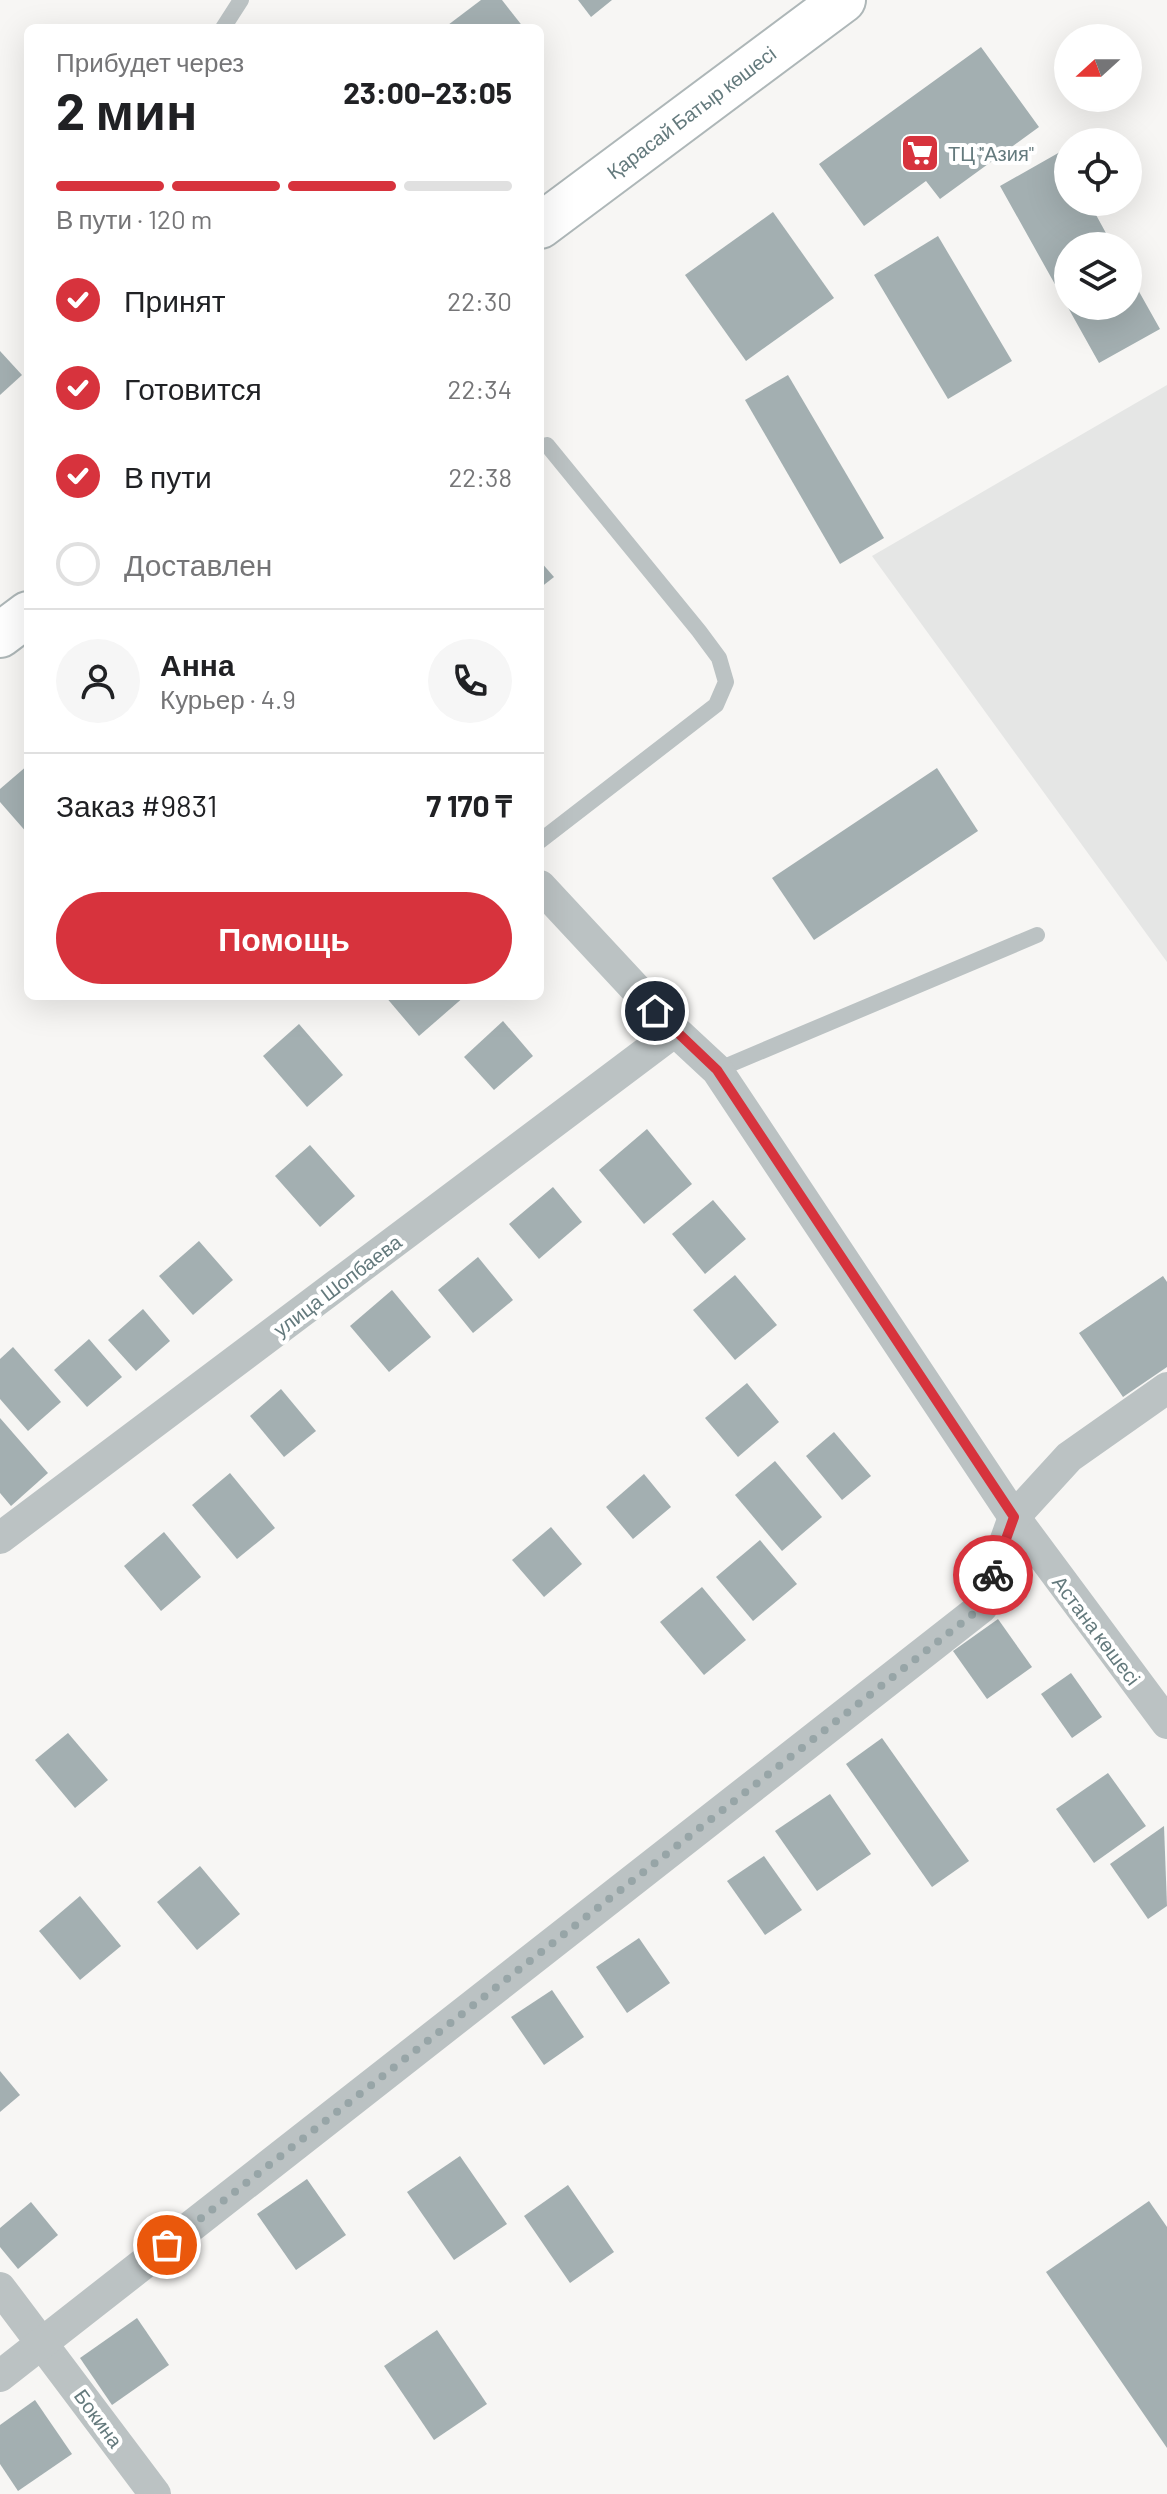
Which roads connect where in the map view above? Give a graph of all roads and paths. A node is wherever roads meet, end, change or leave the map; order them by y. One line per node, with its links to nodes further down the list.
1 (241, 0): 3 (lane)
2 (843, 0): 4 (main road, Қарасай Батыр көшесі)
3 (226, 24)
4 (544, 223)
5 (547, 445): 8 (lane)
6 (24, 617): 7 (main road)
7 (0, 635)
8 (544, 838)
9 (544, 890): 11 (street, Астана көшесі)
10 (1037, 935): 12 (lane)
11 (675, 1031): 12 (street, Астана көшесі); 15 (street, улица Шопбаева)
12 (717, 1070): 14 (street, Астана көшесі)
13 (1167, 1388): 14 (street)
14 (1014, 1517): 16 (street, Астана көшесі); 18 (street)
15 (0, 1538)
16 (1167, 1723)
17 (0, 2288): 18 (street, Бокина)
18 (43, 2342): 19 (street); 20 (street, Бокина)
19 (0, 2376)
20 (155, 2494)

